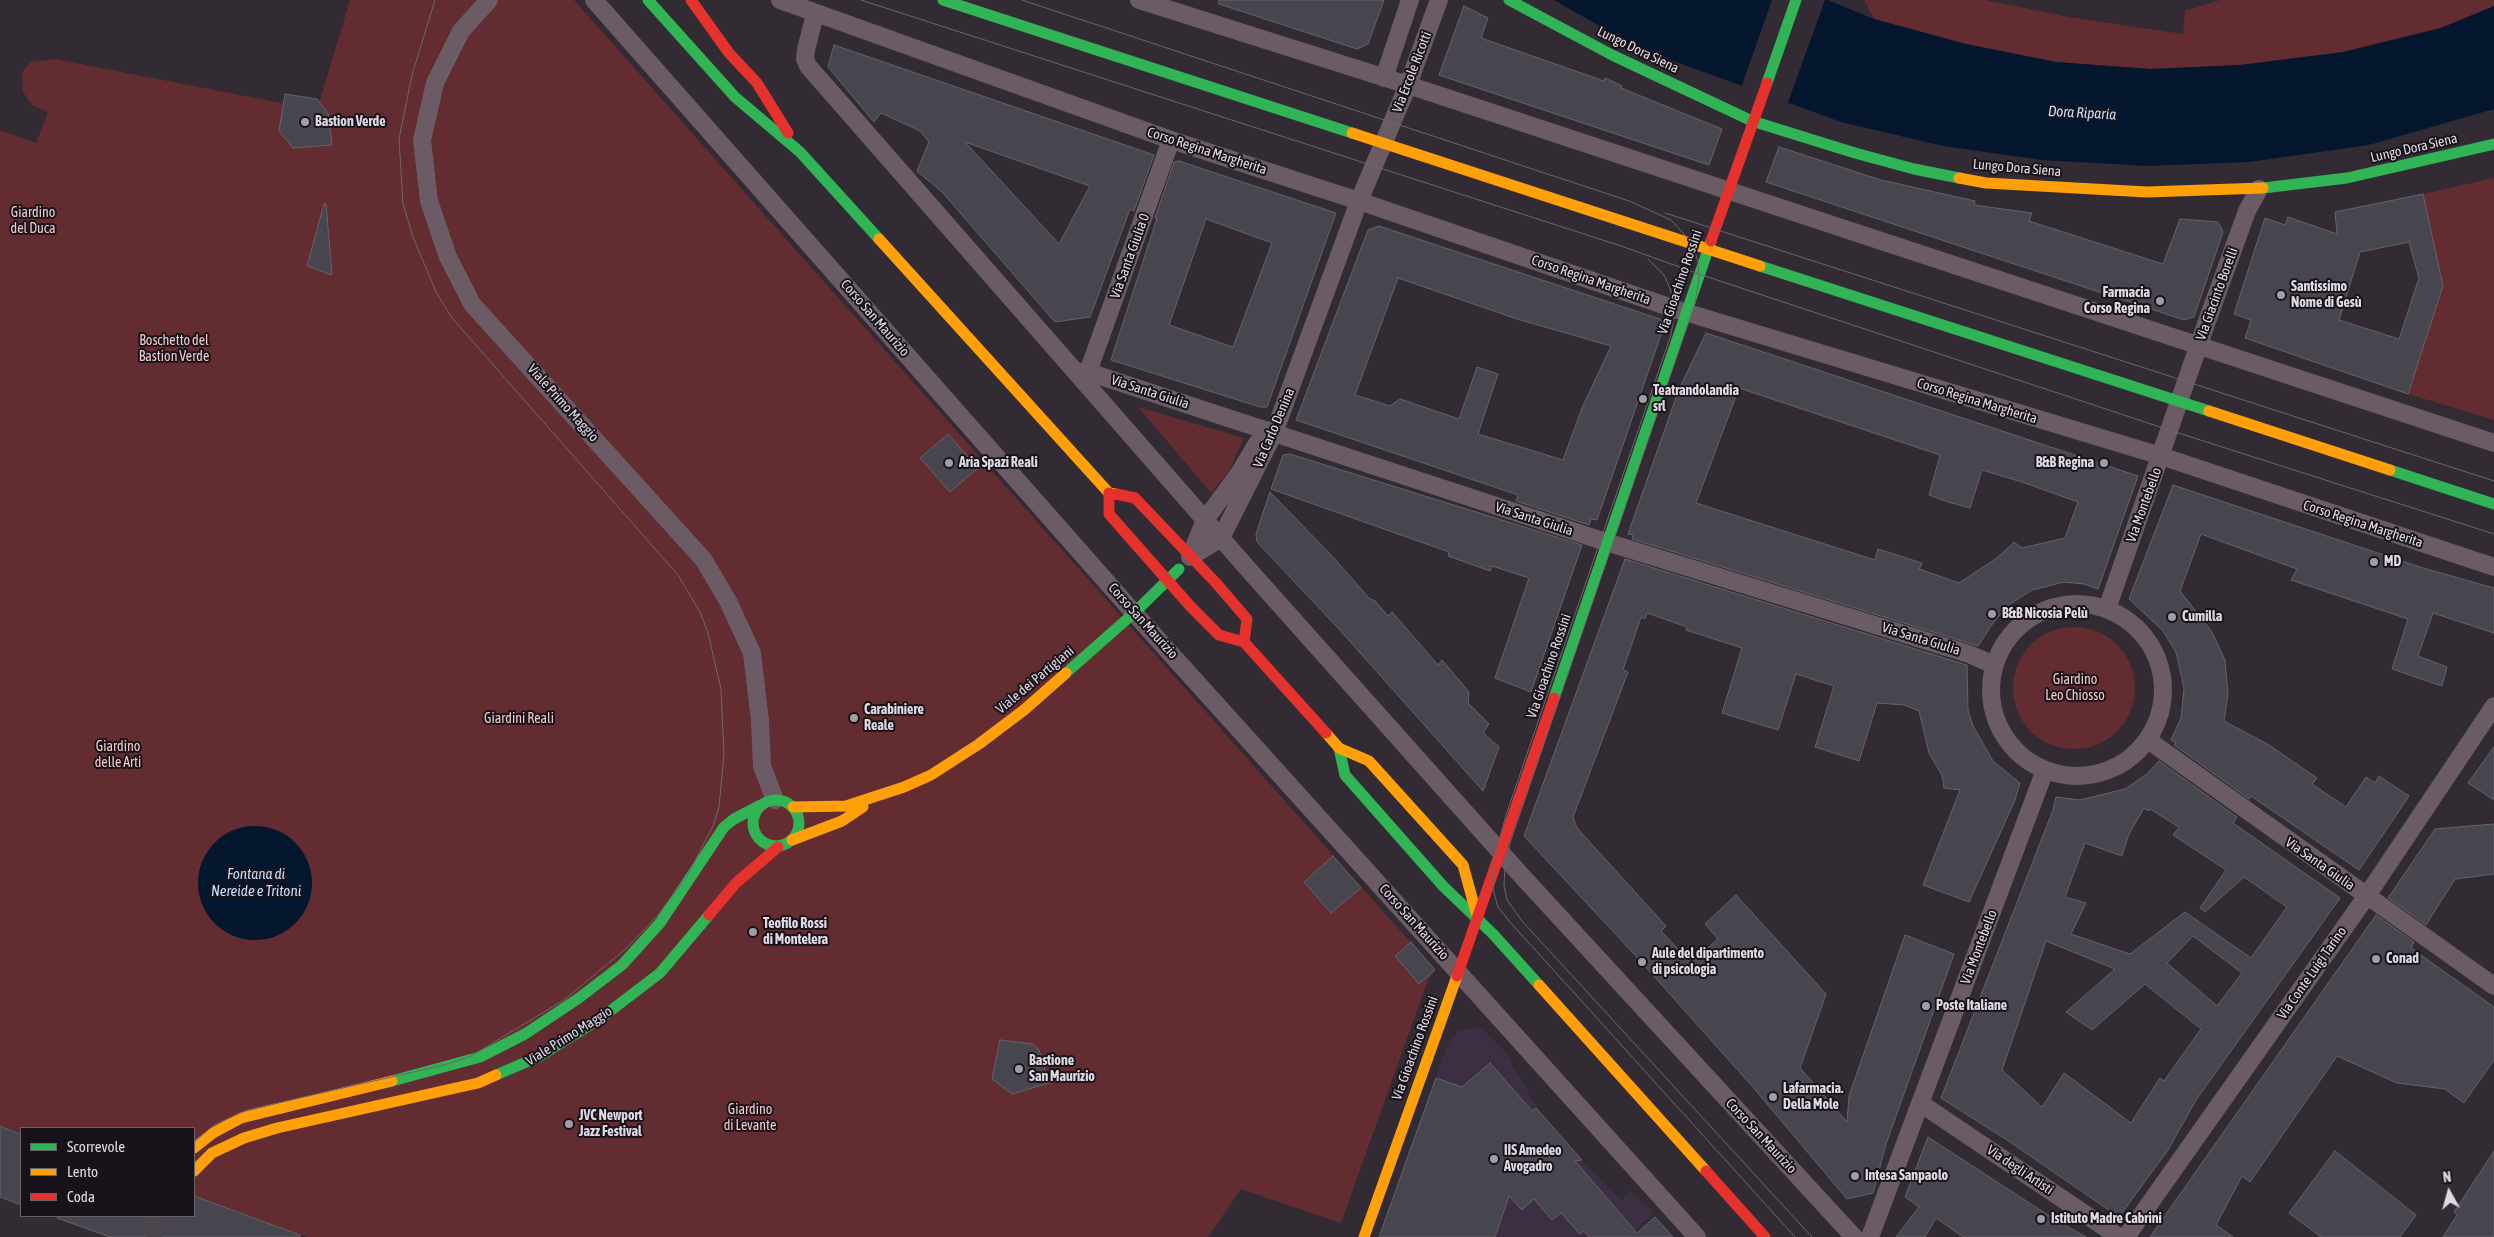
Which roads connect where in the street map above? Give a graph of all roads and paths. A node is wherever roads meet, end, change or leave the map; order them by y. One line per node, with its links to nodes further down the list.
1 (489, 0): 48 (street, Viale Primo Maggio)
2 (594, 0): 40 (street, Corso San Maurizio)
3 (648, 0): 19 (street)
4 (691, 0): 19 (street)
5 (780, 0): 12 (street, Corso Regina Margherita)
6 (944, 0): 17 (street)
7 (1139, 0): 13 (street)
8 (1410, 0): 13 (street, Via Ercole Ricotti)
9 (1439, 0): 14 (street, Via Ercole Ricotti)
10 (1509, 0): 15 (street, Lungo Dora Siena)
11 (1796, 0): 15 (street, Via Gioachino Rossini)
12 (815, 14): 16 (street, Corso Regina Margherita); 26 (street, Corso San Maurizio)
13 (1384, 78): 14 (street)
14 (1408, 85): 17 (street, Via Ercole Ricotti); 21 (street)
15 (1752, 121): 20 (street, Lungo Dora Siena); 21 (street, Via Gioachino Rossini)
16 (1171, 140): 22 (street, Corso Regina Margherita); 26 (street, Via Santa Giulia 0)
17 (1384, 144): 22 (street, Via Carlo Denina); 23 (street)
18 (2494, 144): 20 (street, Lungo Dora Siena)
19 (800, 152): 31 (street)
20 (2259, 189): 25 (street, Via Giacinto Borelli)
21 (1728, 192): 23 (street, Via Gioachino Rossini); 25 (street)
22 (1359, 201): 24 (street, Corso Regina Margherita); 28 (street, Via Carlo Denina)
23 (1708, 248): 24 (street, Via Gioachino Rossini); 27 (street)
24 (1686, 313): 30 (street, Corso Regina Margherita); 35 (street, Via Gioachino Rossini)
25 (2198, 346): 27 (street, Via Giacinto Borelli); 29 (street)
26 (1082, 372): 28 (street, Via Santa Giulia); 33 (street, Corso San Maurizio)
27 (2179, 401): 30 (street, Via Montebello); 32 (street)
28 (1269, 432): 33 (street, Via Carlo Denina); 34 (street, Via Carlo Denina); 35 (street, Via Santa Giulia)
29 (2494, 443)
30 (2161, 456): 37 (street, Corso Regina Margherita); 39 (street, Via Montebello)
31 (1109, 493): 36 (street); 38 (street)
32 (2494, 504)
33 (1205, 520): 34 (street, Corso San Maurizio); 36 (street, Via Carlo Denina)
34 (1221, 538): 36 (street); 52 (street, Corso San Maurizio)
35 (1606, 542): 42 (street, Via Santa Giulia); 52 (street, Via Gioachino Rossini)
36 (1190, 557): 38 (street, Viale dei Partigiani); 41 (street)
37 (2494, 567)
38 (1168, 580): 40 (street, Viale dei Partigiani); 41 (street)
39 (2107, 608): 42 (street); 44 (street)
40 (1134, 613): 47 (street, Viale dei Partigiani); 55 (street, Corso San Maurizio)
41 (1244, 642): 45 (street)
42 (1994, 665): 46 (street)
43 (2494, 706): 53 (street, Via Conte Luigi Tarino)
44 (2148, 740): 46 (street); 53 (street, Via Santa Giulia)
45 (1339, 748): 54 (street); 54 (street)
46 (2045, 770): 57 (street, Via Montebello)
47 (877, 796): 49 (street, Viale dei Partigiani); 50 (street, Viale dei Partigiani)
48 (768, 802): 49 (street); 51 (street); 58 (street, Viale Primo Maggio)
49 (793, 807): 50 (street)
50 (792, 840): 51 (street)
51 (778, 847): 59 (street, Viale Primo Maggio)
52 (1501, 852): 54 (street, Via Gioachino Rossini); 63 (street, Corso San Maurizio)
53 (2366, 896): 56 (street, Via Santa Giulia); 66 (street, Via Conte Luigi Tarino)
54 (1476, 916): 55 (street, Via Gioachino Rossini); 62 (street)
55 (1458, 971): 60 (street, Via Gioachino Rossini); 61 (street, Corso San Maurizio)
56 (2494, 986)
57 (1920, 1103): 64 (street, Via Montebello); 65 (street, Via degli Artisti)
58 (195, 1147)
59 (195, 1170)
60 (1364, 1237)
61 (1697, 1237)
62 (1765, 1237)
63 (1854, 1237)
64 (1870, 1237)
65 (2119, 1237)
66 (2126, 1237)

